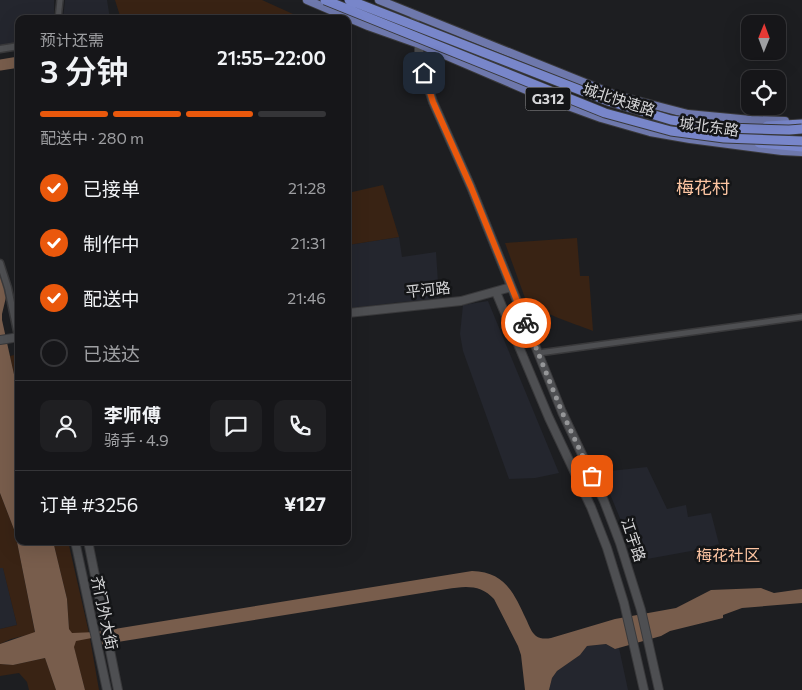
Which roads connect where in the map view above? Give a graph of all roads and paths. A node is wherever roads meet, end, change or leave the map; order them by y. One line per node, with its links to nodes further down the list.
1 (60, 0): 6 (street)
2 (307, 0): 7 (main road, 城北东路 / G312)
3 (325, 0): 16 (highway, 城北快速路, bridge)
4 (349, 0): 14 (highway, 城北快速路, bridge)
5 (379, 0): 8 (main road, 城北东路 / G312)
6 (58, 15)
7 (342, 15)
8 (414, 15): 10 (main road, 江宇路); 13 (main road, 城北东路 / G312)
9 (351, 19): 10 (main road, 城北东路 / G312)
10 (419, 44): 19 (main road, 城北东路 / G312); 21 (main road, 江宇路)
11 (15, 47): 12 (street)
12 (0, 49)
13 (802, 123): 14 (highway, bridge)
14 (727, 128): 15 (highway, 城北快速路, bridge)
15 (802, 129)
16 (724, 138): 17 (highway, 城北快速路, bridge); 18 (highway, bridge)
17 (802, 141)
18 (802, 147)
19 (802, 152)
20 (0, 263): 25 (street)
21 (511, 287): 22 (main road, 平河路); 28 (main road, 江宇路)
22 (496, 292): 23 (main road, 平河路); 33 (main road, 江宇路)
23 (351, 313)
24 (802, 317): 28 (street)
25 (15, 322)
26 (15, 338): 27 (main road)
27 (0, 340)
28 (539, 353): 34 (main road, 江宇路)
29 (76, 545): 31 (main road, 齐门外大街)
30 (89, 545): 32 (main road, 齐门外大街)
31 (107, 690)
32 (118, 690)
33 (644, 690)
34 (659, 690)

